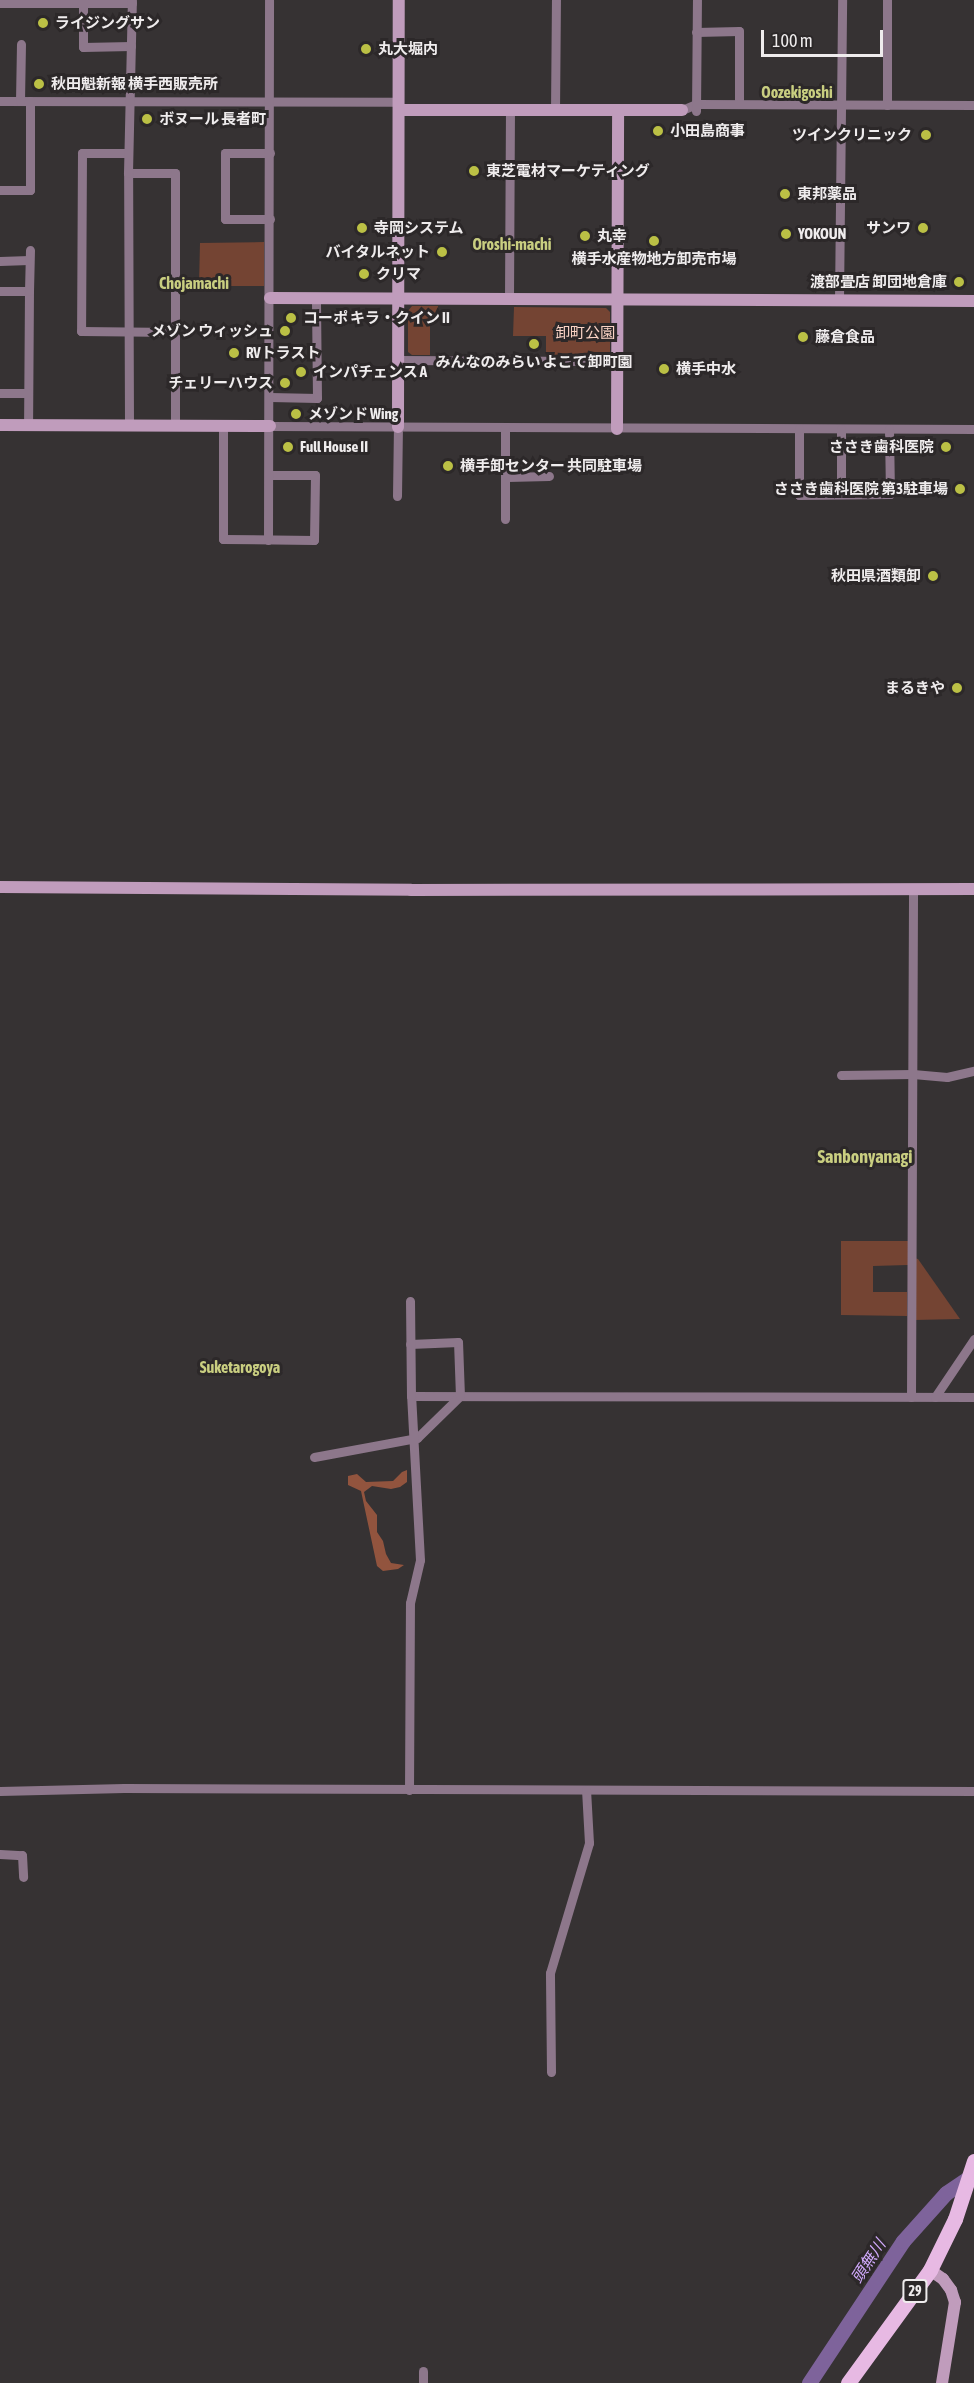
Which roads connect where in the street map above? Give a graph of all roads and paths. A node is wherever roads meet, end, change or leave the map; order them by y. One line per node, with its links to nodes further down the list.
1 (270, 0): 17 (street)
2 (399, 0): 22 (street)
3 (556, 0): 26 (street)
4 (697, 0): 11 (street)
5 (842, 0): 19 (street)
6 (887, 0): 20 (street)
7 (34, 1): 8 (street); 10 (street)
8 (83, 2): 9 (street); 13 (street)
9 (132, 2): 13 (street)
10 (0, 3)
11 (696, 32): 18 (street); 23 (street)
12 (21, 44): 16 (street)
13 (131, 46): 14 (street)
14 (130, 100): 16 (street); 17 (street); 28 (street)
15 (0, 101): 16 (street)
16 (25, 101): 31 (street)
17 (270, 102): 22 (street); 29 (street)
18 (739, 104): 19 (street); 23 (street)
19 (842, 104): 20 (street); 41 (street)
20 (886, 105): 21 (street)
21 (974, 105)
22 (399, 106): 25 (street); 37 (street)
23 (696, 107): 24 (street)
24 (682, 110): 27 (street)
25 (510, 111): 26 (street); 39 (street)
26 (555, 111): 27 (street)
27 (618, 111): 40 (street)
28 (128, 153): 30 (street); 43 (street)
29 (270, 153): 32 (street); 32 (street)
30 (128, 173): 43 (street); 44 (street)
31 (0, 190)
32 (270, 219): 38 (street)
33 (0, 261): 35 (street)
34 (0, 291): 35 (street)
35 (29, 291): 48 (street)
36 (316, 297): 37 (street); 38 (street); 49 (street)
37 (398, 297): 39 (street); 45 (street)
38 (270, 298): 49 (street)
39 (509, 298): 40 (street)
40 (618, 298): 41 (street); 46 (street)
41 (839, 300): 42 (street)
42 (974, 301)
43 (129, 331): 44 (street); 50 (street)
44 (174, 332): 51 (street)
45 (397, 360): 46 (street); 56 (street)
46 (616, 362): 58 (street)
47 (0, 393): 48 (street)
48 (28, 393): 53 (street)
49 (270, 398): 55 (street)
50 (129, 424): 51 (street); 53 (street)
51 (174, 424): 54 (street)
52 (0, 425): 53 (street)
53 (28, 425)
54 (223, 425): 55 (street); 69 (street)
55 (270, 426): 56 (street); 63 (street)
56 (398, 427): 57 (street); 67 (street)
57 (505, 428): 58 (street); 65 (street)
58 (617, 429): 59 (street)
59 (799, 429): 60 (street); 66 (street)
60 (841, 429): 61 (street); 66 (street)
61 (889, 429): 62 (street); 66 (street)
62 (974, 429)
63 (269, 475): 69 (street); 69 (street)
64 (549, 476): 65 (street)
65 (505, 477): 68 (street)
66 (841, 495)
67 (397, 496)
68 (505, 519)
69 (268, 540)
70 (0, 887): 72 (street)
71 (974, 889): 72 (street)
72 (913, 890): 74 (street)
73 (974, 1071): 74 (street)
74 (912, 1074): 75 (street); 81 (street)
75 (841, 1075)
76 (410, 1301): 78 (street)
77 (974, 1340): 82 (street)
78 (410, 1344): 79 (street); 80 (street)
79 (411, 1396): 80 (street); 84 (street)
80 (460, 1396): 81 (street); 84 (street)
81 (911, 1397): 82 (street)
82 (935, 1397): 83 (street)
83 (974, 1397)
84 (413, 1439): 85 (street); 86 (street)
85 (314, 1457)
86 (409, 1790): 87 (street); 88 (street)
87 (586, 1790): 89 (street); 92 (street)
88 (0, 1791)
89 (974, 1791)
90 (0, 1854): 91 (street)
91 (23, 1877)
92 (551, 2072)
93 (974, 2161): 94 (main road, 29)
94 (930, 2270): 97 (main road, 29); 98 (street)
95 (423, 2371): 96 (street)
96 (423, 2383)
97 (848, 2383)
98 (942, 2383)

